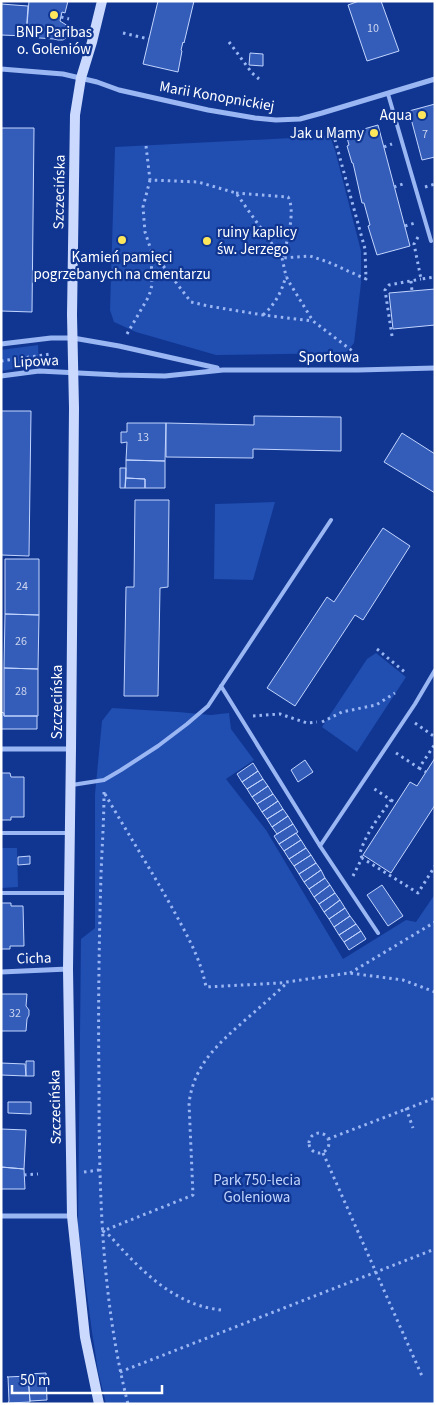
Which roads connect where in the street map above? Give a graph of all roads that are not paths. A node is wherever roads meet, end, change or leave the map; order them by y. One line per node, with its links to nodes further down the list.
1 (102, 1): 3 (street, Szczecińska)
2 (1, 69): 3 (street, Marii Konopnickiej)
3 (82, 78): 5 (street, Marii Konopnickiej); 7 (street, Szczecińska)
4 (435, 79): 5 (street, Marii Konopnickiej)
5 (388, 94): 6 (lane)
6 (431, 241)
7 (73, 338): 8 (street, Lipowa); 10 (street, Sportowa); 11 (street, Szczecińska)
8 (1, 344)
9 (435, 368): 10 (street, Sportowa)
10 (223, 370): 11 (street, Sportowa)
11 (73, 372): 12 (street, Lipowa); 17 (street, Szczecińska)
12 (1, 376)
13 (331, 520): 15 (lane)
14 (435, 670): 21 (lane)
15 (221, 686): 18 (lane); 21 (lane)
16 (1, 749): 17 (street)
17 (71, 749): 18 (street, Szczecińska)
18 (70, 786): 20 (street, Szczecińska)
19 (1, 833): 20 (lane)
20 (70, 833): 23 (street, Szczecińska)
21 (320, 846): 24 (lane)
22 (1, 893): 23 (lane)
23 (69, 893): 25 (street, Szczecińska)
24 (378, 933)
25 (68, 969): 26 (street, Cicha); 28 (street, Szczecińska)
26 (1, 972)
27 (1, 1216): 28 (street)
28 (72, 1216): 29 (street, Szczecińska)
29 (98, 1404)

